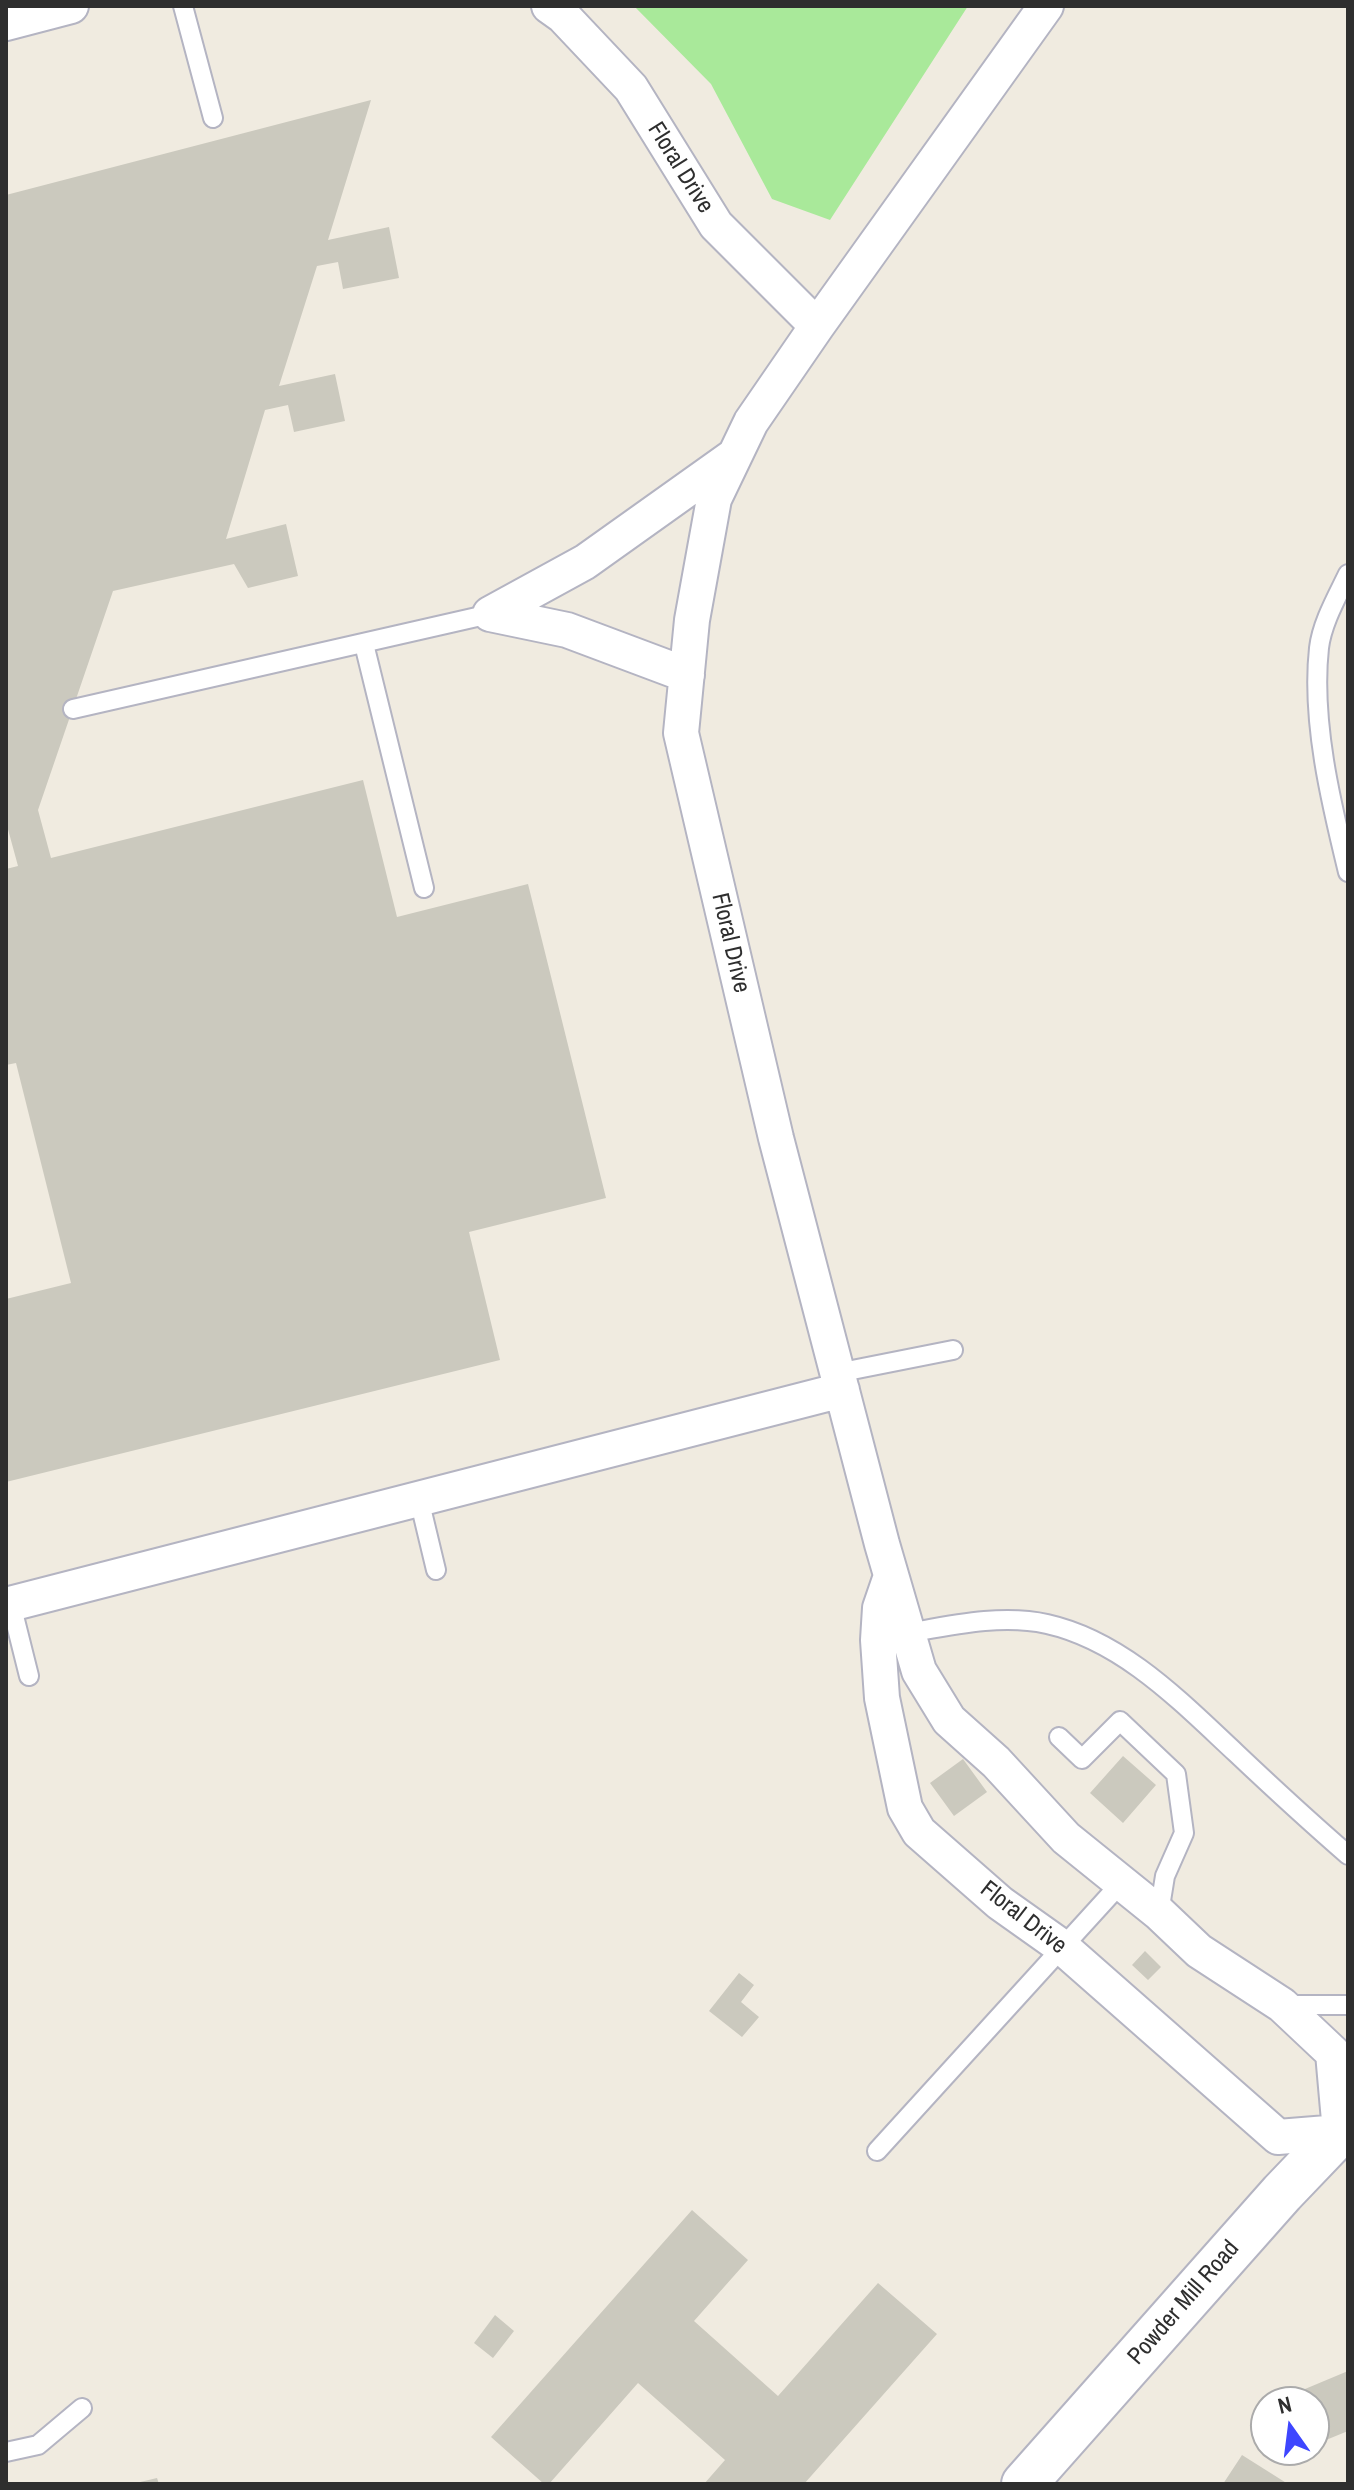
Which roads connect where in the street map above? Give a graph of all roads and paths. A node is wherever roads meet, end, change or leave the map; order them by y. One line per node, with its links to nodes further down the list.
1 (71, 6): 5 (street)
2 (183, 6): 6 (lane)
3 (549, 6): 7 (street, Floral Drive)
4 (1046, 6): 7 (street, Floral Drive)
5 (6, 23)
6 (213, 118)
7 (817, 326): 8 (street, Floral Drive)
8 (735, 456): 10 (street); 12 (street, Floral Drive)
9 (1348, 574): 14 (lane)
10 (490, 614): 11 (lane); 12 (street)
11 (364, 644): 13 (lane); 15 (lane)
12 (687, 675): 17 (street, Floral Drive)
13 (73, 709)
14 (1348, 872)
15 (424, 888)
16 (953, 1350): 17 (lane)
17 (839, 1382): 18 (street); 20 (street, Floral Drive)
18 (419, 1499): 19 (lane); 21 (street)
19 (436, 1570)
20 (891, 1576): 22 (street, Floral Drive); 28 (street, Floral Drive)
21 (8, 1604): 23 (lane)
22 (908, 1633): 25 (lane); 26 (street, Floral Drive)
23 (29, 1676)
24 (1059, 1737): 27 (lane)
25 (1348, 1855)
26 (1121, 1883): 27 (street, Floral Drive); 28 (lane)
27 (1159, 1913): 29 (street, Floral Drive)
28 (1062, 1947): 31 (street, Floral Drive); 32 (lane)
29 (1282, 2005): 30 (lane); 31 (street, Floral Drive)
30 (1348, 2005)
31 (1345, 2132): 35 (main road, Powder Mill Road)
32 (877, 2151)
33 (82, 2408): 34 (lane)
34 (6, 2452)
35 (1024, 2484)

